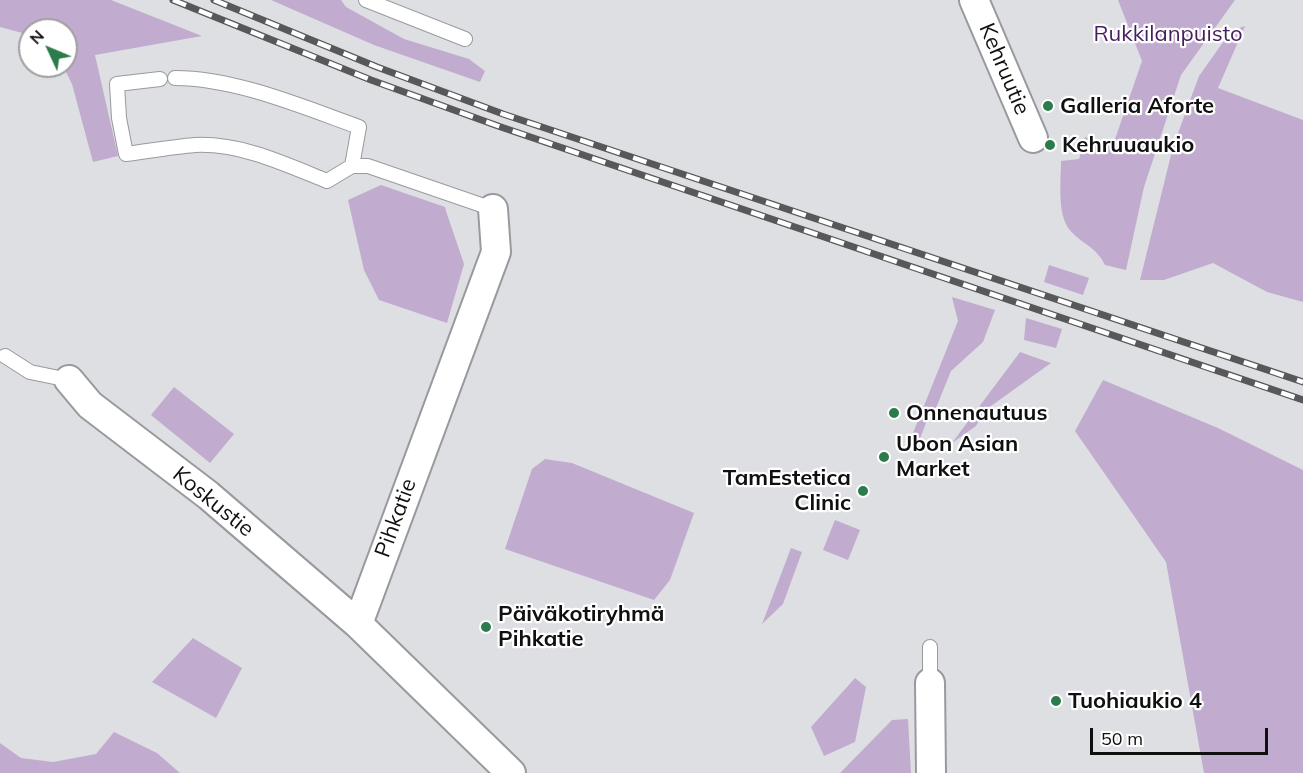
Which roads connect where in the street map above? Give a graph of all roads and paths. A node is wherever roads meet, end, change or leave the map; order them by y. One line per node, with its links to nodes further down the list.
1 (366, 0): 3 (lane)
2 (975, 0): 4 (street, Kehruutie)
3 (465, 39)
4 (1033, 138)
5 (352, 166): 5 (lane); 6 (lane)
6 (493, 209): 9 (street, Pihkatie)
7 (5, 356): 8 (lane)
8 (69, 380): 9 (street, Koskustie)
9 (358, 624): 12 (street)
10 (930, 648): 11 (lane)
11 (930, 682): 13 (street)
12 (511, 773)
13 (932, 773)

